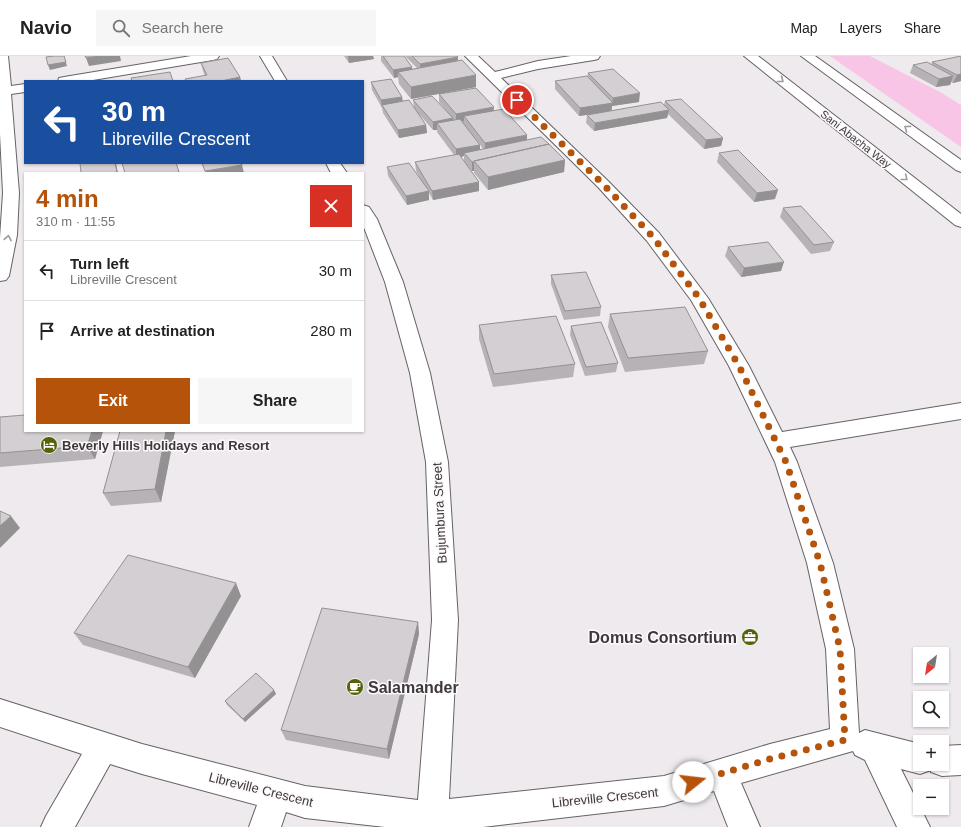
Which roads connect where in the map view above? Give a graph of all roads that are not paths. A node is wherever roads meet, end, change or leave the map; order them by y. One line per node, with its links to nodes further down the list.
1 (2, 56): 12 (main road)
2 (213, 56): 9 (main road)
3 (266, 56): 10 (main road)
4 (471, 56): 8 (main road)
5 (594, 56): 8 (main road)
6 (750, 56): 15 (main road, Sani Abacha Way, one-way to 15)
7 (807, 56): 13 (main road, one-way to 7)
8 (492, 76): 18 (main road)
9 (70, 80)
10 (280, 80)
11 (24, 88): 12 (main road)
12 (2, 91): 16 (main road, one-way to 12)
13 (961, 167)
14 (364, 212): 28 (main road, Bujumbura Street)
15 (961, 222)
16 (0, 276)
17 (961, 411): 18 (main road)
18 (776, 441): 20 (main road)
19 (0, 713): 21 (main road, Libreville Crescent)
20 (845, 740): 22 (main road); 26 (main road, Libreville Crescent)
21 (104, 746): 27 (main road, Libreville Crescent); 29 (main road)
22 (874, 748): 23 (main road); 32 (main road)
23 (913, 757)
24 (961, 760): 25 (main road)
25 (949, 761)
26 (722, 774): 28 (main road, Libreville Crescent); 31 (main road)
27 (276, 794): 28 (main road, Libreville Crescent); 30 (main road)
28 (432, 822)
29 (57, 827)
30 (265, 827)
31 (744, 827)
32 (914, 827)

